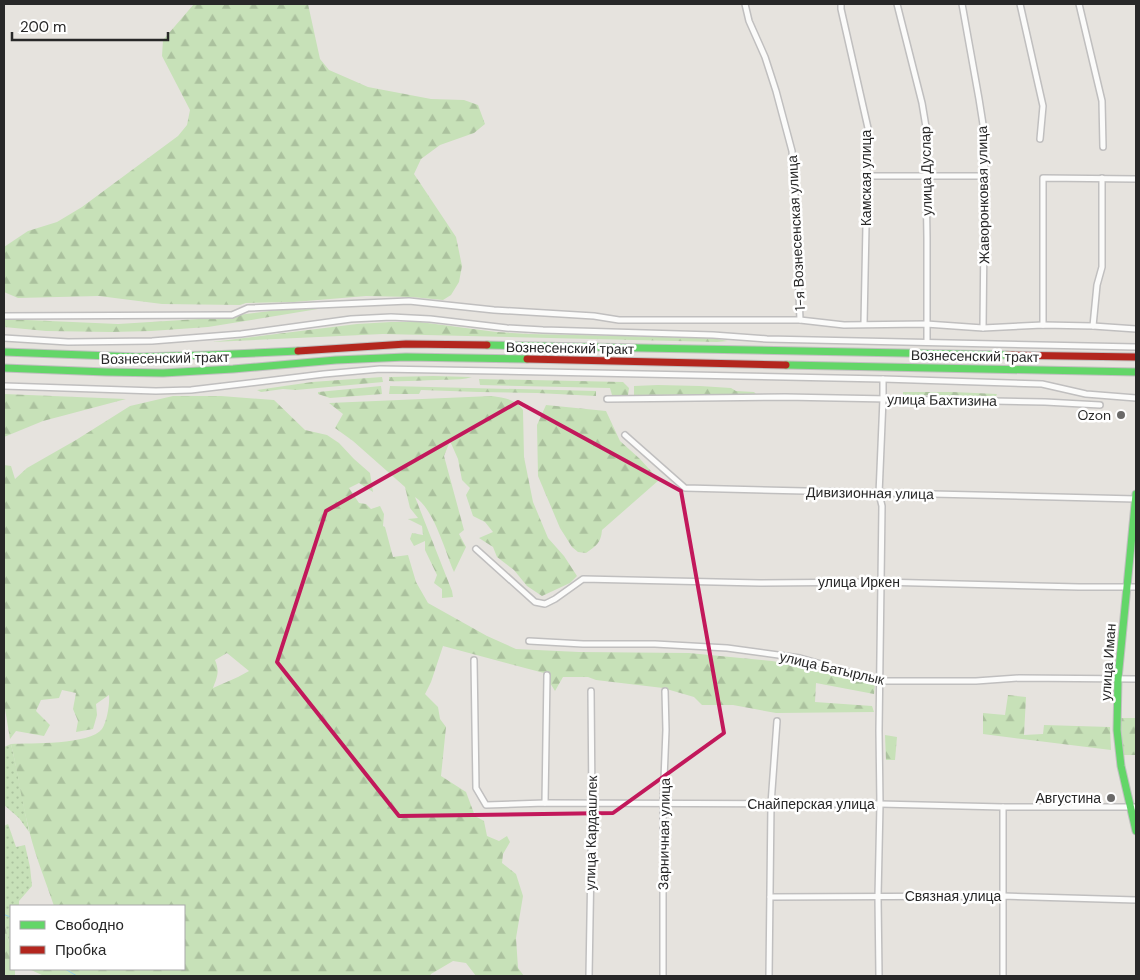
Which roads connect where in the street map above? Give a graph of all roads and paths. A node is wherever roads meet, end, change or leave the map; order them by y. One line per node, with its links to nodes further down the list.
1 (744, 4): 15 (street, 1-я Вознесенская улица)
2 (841, 4): 9 (street, Камская улица)
3 (897, 4): 10 (street, улица Дуслар)
4 (962, 4): 11 (street, Жаворонковая улица)
5 (1020, 4): 7 (street)
6 (1079, 4): 8 (street)
7 (1040, 139)
8 (1103, 147)
9 (867, 176): 10 (street); 16 (street, Камская улица)
10 (926, 176): 11 (street); 17 (street, улица Дуслар)
11 (985, 176): 20 (street, Жаворонковая улица)
12 (1102, 178): 13 (street); 18 (street); 19 (street)
13 (1136, 178)
14 (4, 316): 15 (street)
15 (800, 320): 16 (street)
16 (864, 324): 17 (street)
17 (926, 324): 20 (street); 23 (street, улица Дуслар)
18 (1043, 325): 19 (street); 20 (street)
19 (1093, 326): 21 (street)
20 (983, 328)
21 (1136, 329)
22 (4, 338): 23 (street)
23 (927, 342): 24 (street)
24 (1136, 347)
25 (4, 352): 26 (main road, Вознесенский тракт)
26 (1136, 357)
27 (4, 368): 28 (main road, Вознесенский тракт)
28 (1136, 372)
29 (883, 379): 30 (street); 31 (street); 32 (street)
30 (4, 386)
31 (1136, 398)
32 (883, 399): 33 (street, улица Бахтизина); 34 (street, улица Бахтизина); 36 (street)
33 (607, 400)
34 (1100, 405)
35 (625, 435): 36 (street, Дивизионная улица)
36 (879, 494): 38 (street, Дивизионная улица); 40 (street)
37 (1136, 494): 38 (main road, улица Иман)
38 (1136, 499): 41 (main road, улица Иман)
39 (476, 549): 40 (street, улица Иркен)
40 (880, 582): 41 (street, улица Иркен); 48 (street)
41 (1128, 587): 42 (street, улица Иркен); 46 (main road, улица Иман)
42 (1136, 587)
43 (529, 641): 48 (street, улица Батырлык)
44 (474, 660): 52 (street, Снайперская улица)
45 (547, 674): 52 (street)
46 (1118, 678): 47 (street, улица Батырлык); 48 (street, улица Батырлык); 58 (main road, улица Иман)
47 (1136, 679)
48 (880, 681): 56 (street)
49 (591, 691): 53 (street, улица Кардашлек)
50 (665, 691): 54 (street, Зарничная улица)
51 (777, 721): 55 (street)
52 (546, 803): 53 (street, Снайперская улица)
53 (592, 804): 54 (street, Снайперская улица); 64 (street, улица Кардашлек)
54 (663, 804): 55 (street, Снайперская улица); 65 (street, Зарничная улица)
55 (771, 804): 56 (street, Снайперская улица); 61 (street)
56 (880, 804): 57 (street, Снайперская улица); 62 (street)
57 (1003, 807): 58 (street, Снайперская улица); 60 (street)
58 (1134, 807): 59 (main road, улица Иман)
59 (1136, 831)
60 (1003, 896): 62 (street, Связная улица); 63 (street, Связная улица); 68 (street)
61 (770, 897): 62 (street, Связная улица); 66 (street)
62 (878, 897): 67 (street)
63 (1136, 900)
64 (589, 976)
65 (663, 976)
66 (769, 976)
67 (879, 976)
68 (1002, 976)

